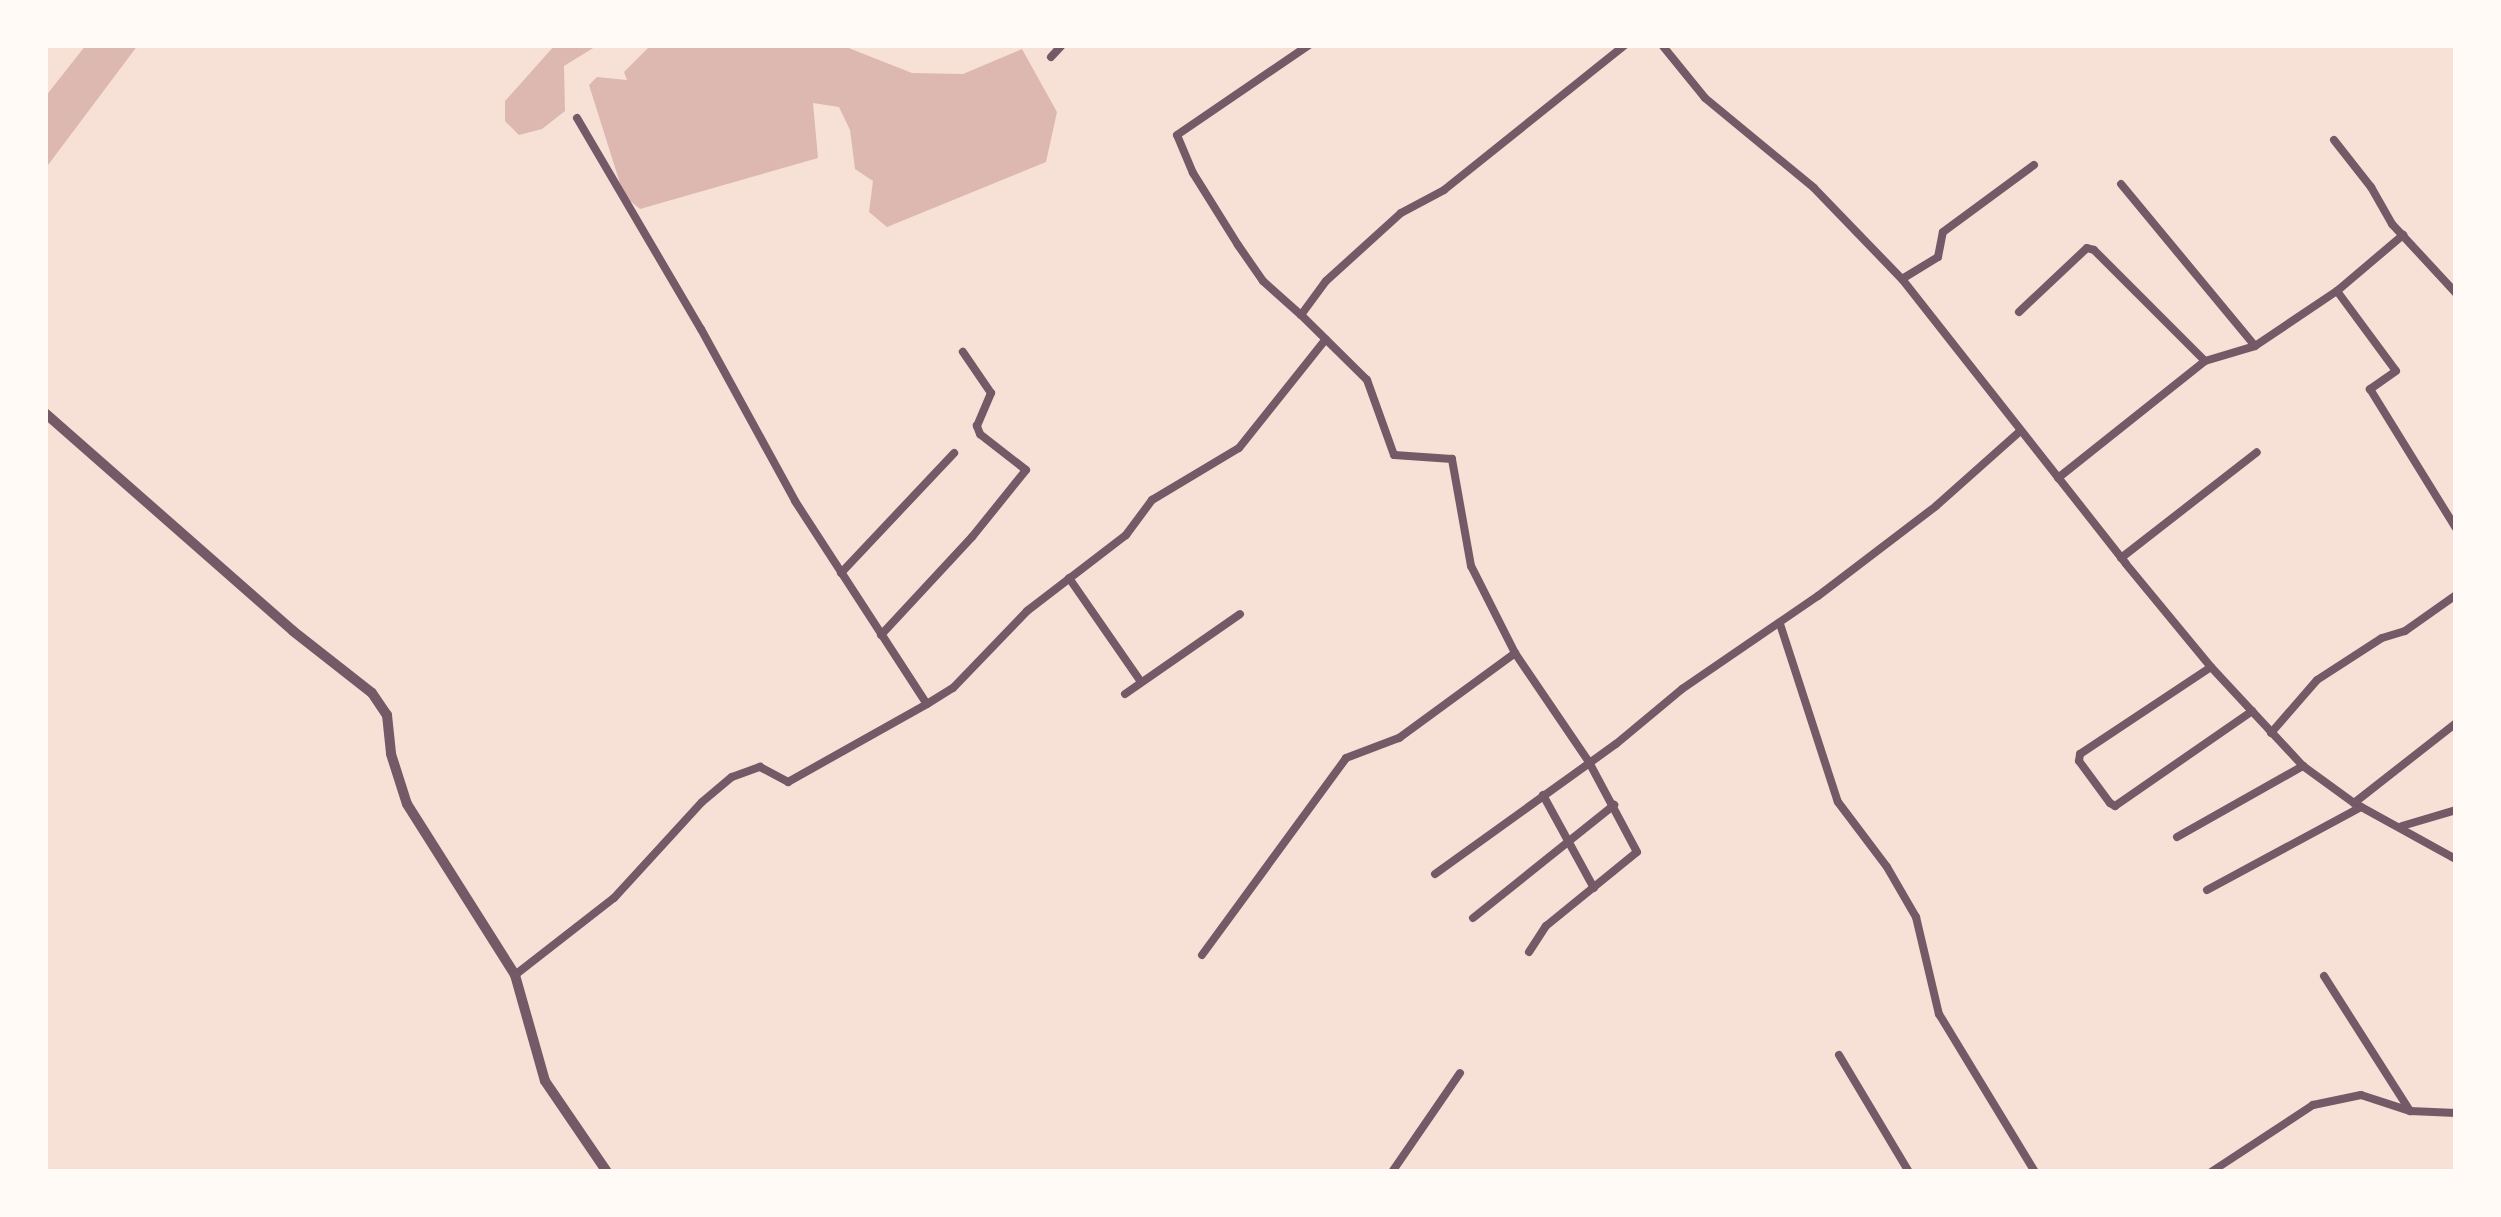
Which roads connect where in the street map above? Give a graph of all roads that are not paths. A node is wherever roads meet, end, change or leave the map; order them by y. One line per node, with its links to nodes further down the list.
1 (1062, 45): 5 (street)
2 (1309, 45): 15 (street)
3 (1625, 45): 15 (street)
4 (1662, 45): 11 (street)
5 (1051, 56)
6 (577, 118): 27 (street)
7 (2334, 140): 10 (street)
8 (2034, 164): 11 (street)
9 (2121, 184): 17 (street)
10 (2403, 235): 12 (street); 13 (street)
11 (1902, 279): 21 (street)
12 (2337, 291): 17 (street); 25 (street)
13 (2456, 294)
14 (2020, 312): 19 (street)
15 (1302, 315): 16 (street)
16 (1326, 339): 28 (street); 33 (street)
17 (2254, 346): 19 (street)
18 (963, 352): 32 (street)
19 (2205, 361): 24 (street)
20 (45, 413): 57 (street)
21 (2019, 432): 24 (street); 31 (street)
22 (2257, 452): 26 (street)
23 (954, 453): 27 (street)
24 (2058, 478): 26 (street)
25 (2456, 528)
26 (2121, 558): 34 (street)
27 (840, 574): 32 (street)
28 (1068, 578): 35 (street); 37 (street)
29 (2456, 595): 40 (street)
30 (1240, 614): 35 (street)
31 (1780, 624): 41 (street); 66 (street)
32 (881, 635): 37 (street)
33 (1515, 652): 41 (street); 56 (street)
34 (2211, 666): 38 (street); 38 (street)
35 (1141, 682): 36 (street)
36 (1126, 694)
37 (927, 704): 57 (street)
38 (2252, 711): 40 (street)
39 (2456, 723): 45 (street)
40 (2272, 733): 42 (street)
41 (1590, 762): 43 (street); 44 (street)
42 (2303, 766): 45 (street); 48 (street)
43 (1543, 795): 49 (street); 51 (street)
44 (1614, 805): 49 (street); 52 (street)
45 (2358, 805): 47 (street); 53 (street)
46 (2456, 810): 47 (street)
47 (2402, 826): 50 (street)
48 (2178, 837)
49 (1568, 841): 52 (street); 54 (street)
50 (2456, 859)
51 (1436, 874)
52 (1594, 888): 55 (street)
53 (2206, 890)
54 (1473, 918)
55 (1529, 952)
56 (1202, 955)
57 (515, 975): 63 (street)
58 (2324, 976): 61 (street)
59 (1839, 1055): 65 (street)
60 (1460, 1073): 64 (street)
61 (2410, 1111): 62 (street); 67 (street)
62 (2456, 1113)
63 (607, 1172)
64 (1392, 1172)
65 (1909, 1172)
66 (2035, 1172)
67 (2212, 1172)

